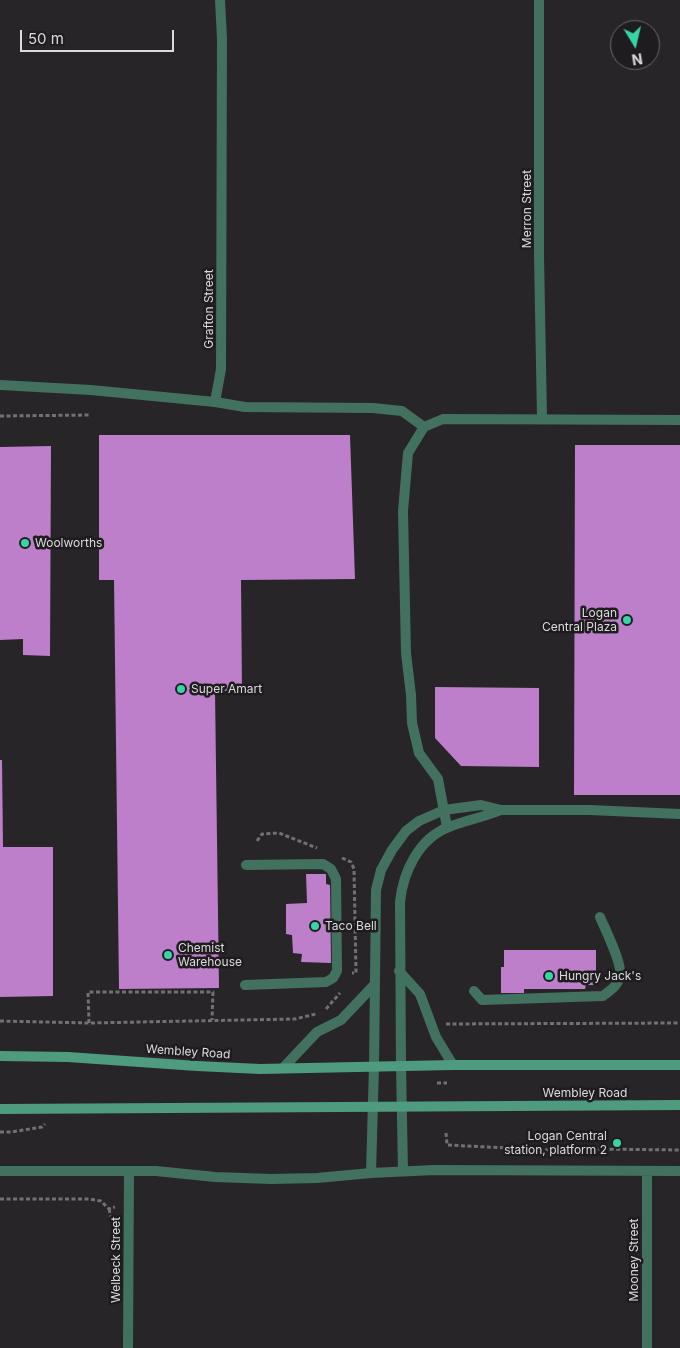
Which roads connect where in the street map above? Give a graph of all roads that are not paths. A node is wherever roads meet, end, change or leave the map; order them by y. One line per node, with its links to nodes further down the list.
1 (220, 0): 4 (street, Grafton Street)
2 (539, 0): 5 (street, Merron Street)
3 (0, 386): 4 (street)
4 (215, 402): 7 (street)
5 (542, 418): 6 (street); 7 (street)
6 (680, 420)
7 (424, 427): 8 (street)
8 (444, 810): 9 (street); 11 (street); 15 (street)
9 (501, 810): 10 (street); 11 (street)
10 (680, 814)
11 (447, 827): 14 (street)
12 (246, 865): 16 (street)
13 (600, 917): 17 (street)
14 (400, 971): 19 (street); 22 (street)
15 (374, 984): 21 (street); 23 (street)
16 (245, 985)
17 (474, 991)
18 (0, 1056): 23 (main road, Wembley Road)
19 (454, 1065): 20 (main road, Wembley Road); 22 (main road, Wembley Road)
20 (680, 1065)
21 (374, 1066): 22 (main road, Wembley Road); 23 (main road, Wembley Road); 25 (street)
22 (401, 1066): 26 (street)
23 (284, 1067)
24 (680, 1105): 26 (main road, Wembley Road)
25 (372, 1107): 26 (main road, Wembley Road); 27 (main road, Wembley Road); 33 (street)
26 (400, 1107): 30 (street)
27 (0, 1109)
28 (0, 1171): 29 (street)
29 (129, 1171): 33 (street); 34 (street, Welbeck Street)
30 (402, 1171): 31 (street); 33 (street)
31 (647, 1171): 32 (street); 35 (street, Mooney Street)
32 (680, 1171)
33 (371, 1173)
34 (128, 1348)
35 (647, 1348)

